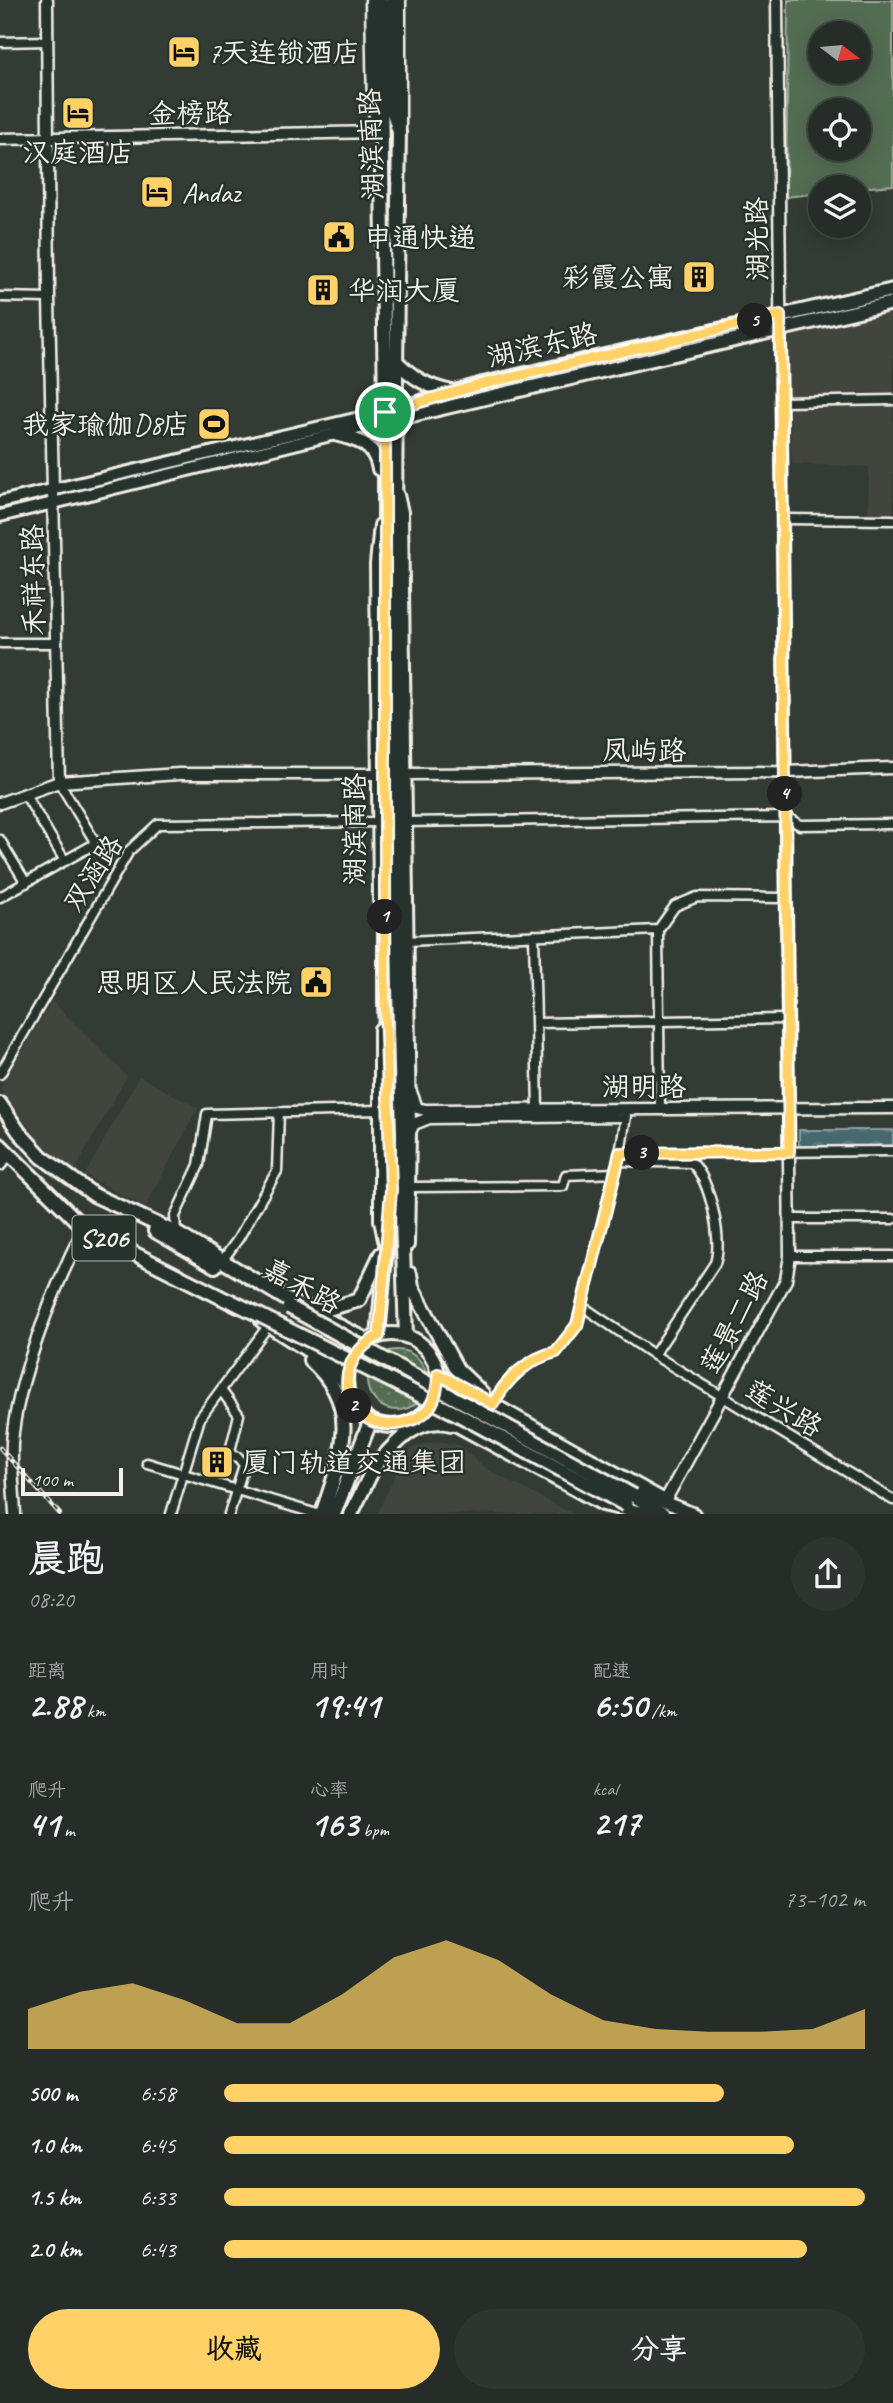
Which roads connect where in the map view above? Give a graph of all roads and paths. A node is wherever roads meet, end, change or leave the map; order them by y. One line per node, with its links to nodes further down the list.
1 (47, 0): 8 (street, 禾祥东路)
2 (372, 0): 9 (street)
3 (380, 0): 9 (main road, 湖滨南路)
4 (392, 0): 10 (main road, 湖滨南路)
5 (400, 0): 10 (street)
6 (777, 0): 17 (street, 湖光路)
7 (0, 41): 8 (street)
8 (47, 41): 12 (street, 禾祥东路)
9 (380, 132): 12 (street, 金榜路); 22 (main road, 湖滨南路)
10 (400, 132): 18 (main road, 湖滨南路)
11 (0, 139): 12 (street, 金榜路)
12 (48, 139): 15 (street, 禾祥东路)
13 (893, 290): 17 (main road, 湖滨东路)
14 (0, 298): 15 (street)
15 (49, 298): 24 (street, 禾祥东路)
16 (893, 303): 17 (main road, 湖滨东路)
17 (781, 322): 19 (main road, 湖滨东路); 21 (street, 湖光路); 22 (main road, 湖滨东路)
18 (395, 360): 19 (main road); 22 (main road, 湖滨南路)
19 (483, 384): 22 (main road, 湖滨东路)
20 (893, 400): 21 (street)
21 (781, 402): 29 (street, 湖光路)
22 (390, 416): 23 (main road, 湖滨东路); 24 (main road, 湖滨东路); 25 (main road, 湖滨南路); 35 (main road, 湖滨南路)
23 (335, 434): 25 (main road); 27 (main road, 湖滨东路)
24 (54, 490): 26 (main road, 湖滨东路); 27 (street, 禾祥东路)
25 (383, 498): 35 (main road, 湖滨南路)
26 (0, 502)
27 (55, 503): 28 (main road, 湖滨东路); 32 (street, 禾祥东路)
28 (0, 516)
29 (783, 519): 30 (street); 34 (street, 湖光路)
30 (893, 520)
31 (0, 643): 32 (street)
32 (57, 643): 36 (street, 禾祥东路)
33 (893, 768): 34 (street, 凤屿路)
34 (785, 772): 35 (street, 凤屿路); 39 (street, 湖光路)
35 (391, 774): 36 (street, 凤屿路); 40 (main road, 湖滨南路); 40 (main road, 湖滨南路)
36 (59, 782): 37 (street, 凤屿路); 43 (street)
37 (25, 794): 38 (street, 凤屿路); 43 (street)
38 (0, 803)
39 (786, 817): 40 (street, 双涵路); 41 (street, 双涵路); 46 (street, 湖光路)
40 (391, 822): 49 (main road); 53 (street, 双涵路); 59 (main road, 湖滨南路); 76 (main road, 湖滨南路); 81 (main road, 湖滨南路)
41 (893, 824)
42 (0, 840): 44 (street)
43 (65, 860): 44 (street)
44 (26, 883): 45 (street)
45 (0, 897)
46 (786, 898): 47 (street); 50 (street, 湖光路)
47 (657, 930): 48 (street); 51 (street)
48 (534, 935): 49 (street); 52 (street)
49 (406, 941): 54 (main road)
50 (788, 1019): 51 (street); 60 (street, 湖光路)
51 (659, 1021): 52 (street); 58 (street)
52 (536, 1023): 57 (street)
53 (0, 1074)
54 (410, 1087): 57 (street, 湖明路); 64 (main road)
55 (0, 1104): 71 (main road, S206)
56 (893, 1108): 60 (street, 湖明路)
57 (538, 1109): 58 (street, 湖明路)
58 (660, 1109): 60 (street, 湖明路)
59 (381, 1110): 61 (street); 76 (main road, 湖滨南路)
60 (789, 1111): 62 (street, 湖明路); 63 (street, 湖明路); 66 (street, 莲景二路)
61 (279, 1112): 75 (street); 79 (street)
62 (893, 1114)
63 (626, 1116): 64 (street, 湖明路); 68 (street)
64 (410, 1132): 70 (main road)
65 (893, 1151): 66 (street)
66 (789, 1152): 68 (street); 72 (street, 莲景二路)
67 (3, 1155): 74 (main road, S206)
68 (619, 1157): 69 (street); 88 (street)
69 (615, 1173): 70 (street); 84 (street)
70 (410, 1188): 80 (main road)
71 (103, 1199): 75 (main road, S206); 83 (main road, 嘉禾路 / S206)
72 (789, 1219): 73 (street); 77 (street, 莲景二路)
73 (893, 1219)
74 (84, 1228): 82 (main road, S206); 105 (street)
75 (176, 1233): 79 (main road, S206)
76 (385, 1244): 83 (main road); 87 (main road, 湖滨南路)
77 (790, 1256): 78 (street); 92 (street, 莲景二路)
78 (893, 1256)
79 (222, 1261): 83 (main road, S206)
80 (407, 1262): 81 (main road); 93 (main road)
81 (404, 1296): 86 (main road, 湖滨南路)
82 (229, 1300): 85 (main road, S206); 102 (main road, 嘉禾路 / S206, bridge)
83 (287, 1303): 87 (main road, S206); 102 (main road, 嘉禾路 / S206, bridge)
84 (582, 1306): 88 (street, 莲兴路); 93 (street)
85 (270, 1327): 90 (main road, S206); 91 (street); 108 (main road)
86 (406, 1336): 87 (main road); 89 (main road)
87 (374, 1339): 90 (main road)
88 (654, 1355): 92 (street, 莲兴路)
89 (438, 1374): 93 (main road); 94 (main road)
90 (346, 1384): 95 (main road)
91 (221, 1390): 100 (street); 101 (street)
92 (720, 1396): 103 (street, 莲兴路); 104 (street, 莲景二路)
93 (493, 1404): 104 (main road)
94 (428, 1409): 96 (main road); 97 (main road, S206)
95 (370, 1422): 96 (main road); 109 (main road)
96 (400, 1426): 99 (main road)
97 (464, 1429): 99 (main road); 111 (main road, S206)
98 (147, 1463): 100 (street)
99 (374, 1467): 110 (main road)
100 (182, 1474): 101 (street); 106 (street)
101 (238, 1490): 107 (street); 108 (street)
102 (630, 1500): 104 (main road, 嘉禾路 / S206); 111 (main road, 嘉禾路 / S206)
103 (893, 1500)
104 (663, 1505): 112 (main road)
105 (15, 1514)
106 (171, 1514)
107 (229, 1514)
108 (320, 1514)
109 (334, 1514)
110 (352, 1514)
111 (646, 1514)
112 (694, 1514)

